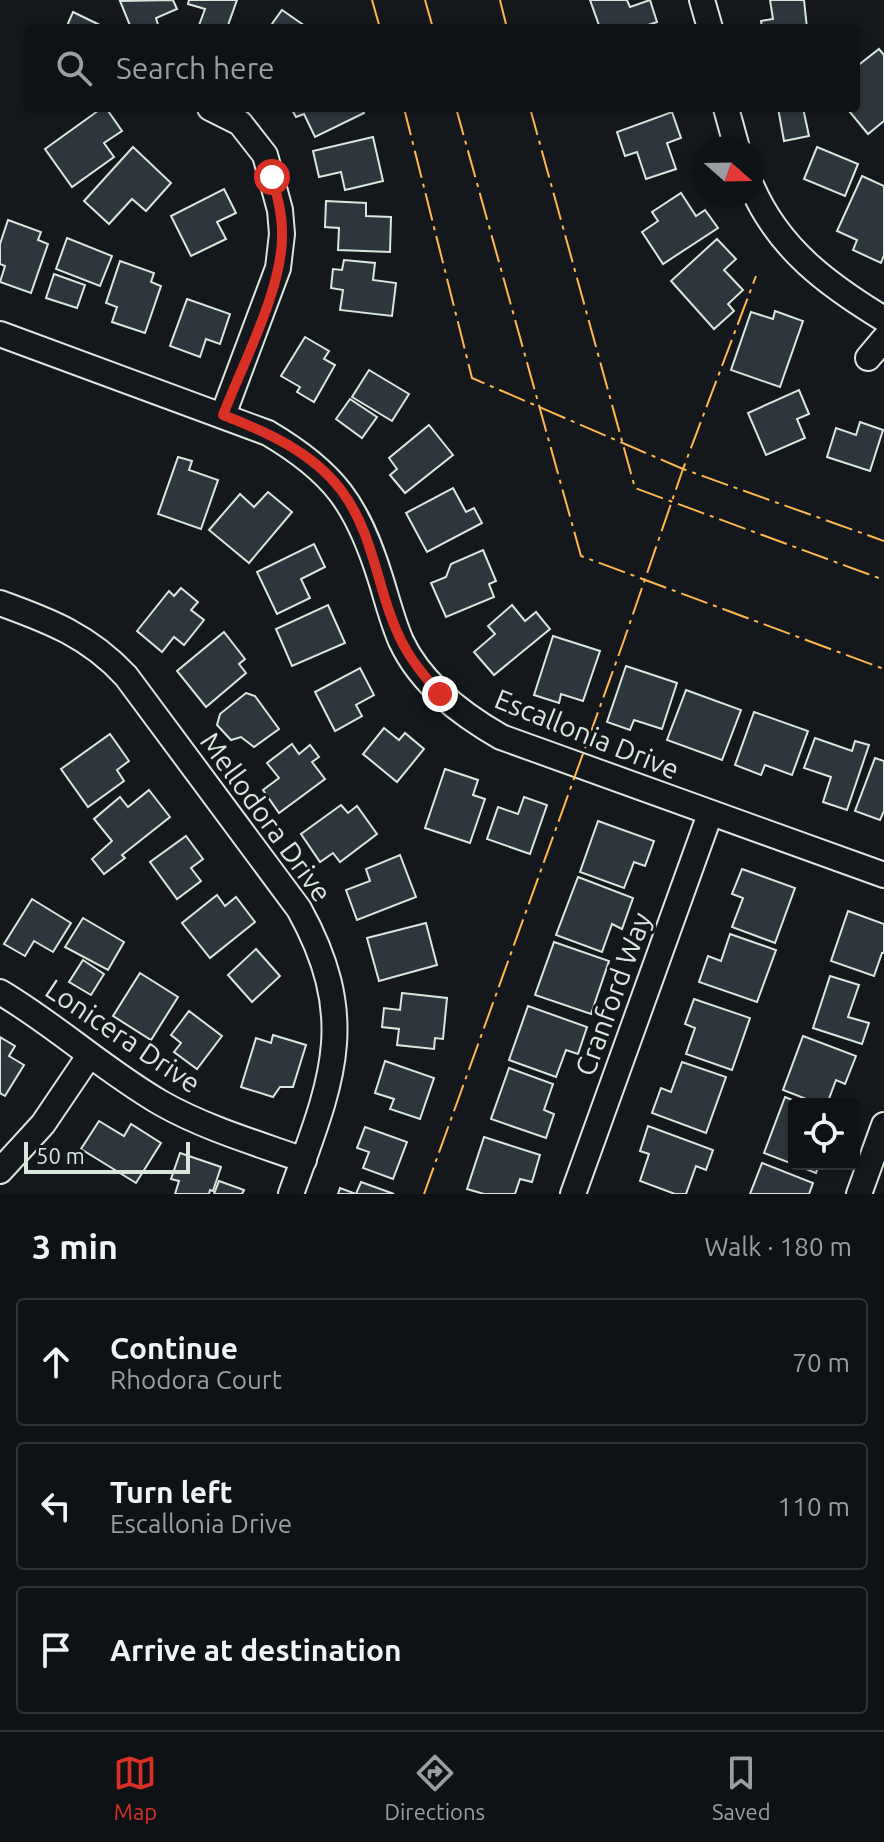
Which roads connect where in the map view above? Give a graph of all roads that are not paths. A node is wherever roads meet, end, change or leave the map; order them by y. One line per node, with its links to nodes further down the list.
1 (702, 0): 2 (street)
2 (709, 24)
3 (218, 112): 11 (street)
4 (727, 112): 5 (street)
5 (734, 136)
6 (762, 208): 7 (street)
7 (884, 319)
8 (0, 334): 11 (street, Escallonia Drive)
9 (884, 339): 10 (street)
10 (868, 358)
11 (223, 415): 13 (street, Escallonia Drive)
12 (0, 603): 18 (street, Mellodora Drive)
13 (710, 814): 14 (street, Escallonia Drive); 22 (street, Cranford Way)
14 (884, 875)
15 (0, 992): 16 (street, Lonicera Drive)
16 (89, 1056): 18 (street, Lonicera Drive); 20 (street)
17 (884, 1125): 19 (street)
18 (304, 1160): 21 (street, Mellodora Drive)
19 (878, 1162): 23 (street)
20 (0, 1171)
21 (291, 1194)
22 (573, 1194)
23 (859, 1194)

